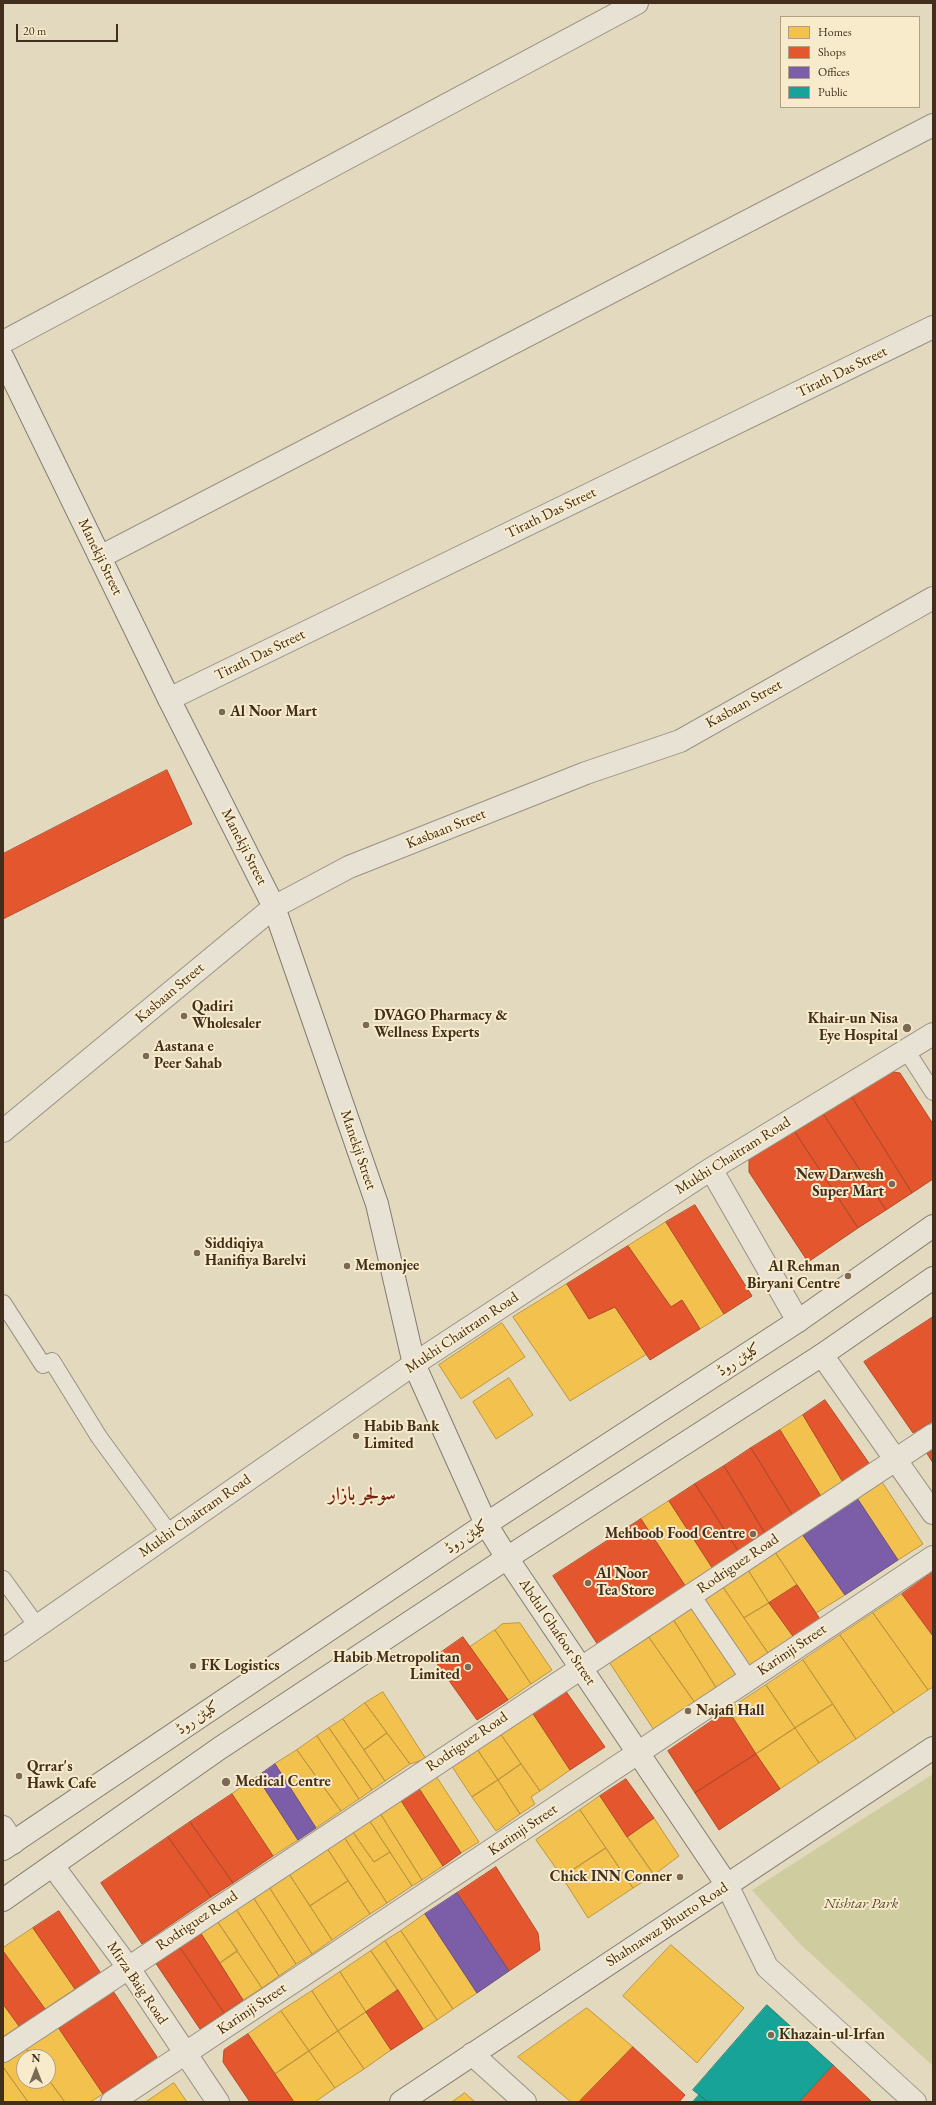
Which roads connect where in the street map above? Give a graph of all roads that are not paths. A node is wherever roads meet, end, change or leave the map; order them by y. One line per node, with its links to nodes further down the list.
1 (636, 3): 4 (street)
2 (933, 125): 6 (street)
3 (933, 328): 8 (street, Tirath Das Street)
4 (3, 342)
5 (3, 358): 6 (street, Manekji Street)
6 (100, 558): 8 (street, Manekji Street)
7 (933, 598): 9 (street, Kasbaan Street)
8 (169, 699): 9 (street, Manekji Street)
9 (274, 907): 13 (street, Kasbaan Street); 20 (street, Manekji Street)
10 (933, 1034): 11 (street, Mukhi Chaitram Road)
11 (906, 1050): 12 (lane); 14 (street, Mukhi Chaitram Road)
12 (933, 1092)
13 (3, 1131)
14 (711, 1168): 18 (street); 20 (street, Mukhi Chaitram Road)
15 (933, 1226): 18 (street, کلیٹن روڈ)
16 (933, 1278): 19 (street)
17 (3, 1303): 25 (lane)
18 (798, 1321): 24 (street, کلیٹن روڈ)
19 (822, 1355): 22 (street); 27 (street)
20 (414, 1364): 24 (street, Abdul Ghafoor Street); 25 (street, Mukhi Chaitram Road)
21 (933, 1435): 22 (street, Rodriguez Road)
22 (897, 1459): 23 (street); 29 (street, Rodriguez Road)
23 (933, 1513)
24 (486, 1524): 27 (street, Abdul Ghafoor Street); 36 (street, کلیٹن روڈ)
25 (170, 1534): 30 (street, Mukhi Chaitram Road)
26 (933, 1557): 33 (street, Karimji Street)
27 (507, 1558): 32 (street, Abdul Ghafoor Street); 37 (street)
28 (3, 1578): 30 (lane)
29 (692, 1595): 32 (street, Rodriguez Road); 33 (lane)
30 (37, 1626): 31 (street, Mukhi Chaitram Road)
31 (3, 1650)
32 (581, 1667): 35 (street, Abdul Ghafoor Street); 40 (street, Rodriguez Road)
33 (749, 1679): 35 (street, Karimji Street)
34 (933, 1748): 38 (street, Shahnawaz Bhutto Road)
35 (639, 1752): 38 (street, Abdul Ghafoor Street); 42 (street, Karimji Street)
36 (6, 1840)
37 (53, 1866): 39 (street); 40 (street, Mirza Baig Road)
38 (727, 1885): 43 (street, Shahnawaz Bhutto Road); 48 (street, Abdul Ghafoor Street)
39 (3, 1900)
40 (128, 1967): 41 (street, Rodriguez Road); 42 (street, Mirza Baig Road)
41 (3, 2051)
42 (185, 2054): 44 (street, Karimji Street); 45 (street, Mirza Baig Road)
43 (472, 2054): 46 (street, Shahnawaz Bhutto Road); 47 (street)
44 (112, 2102)
45 (218, 2102)
46 (401, 2102)
47 (526, 2102)
48 (915, 2102)

